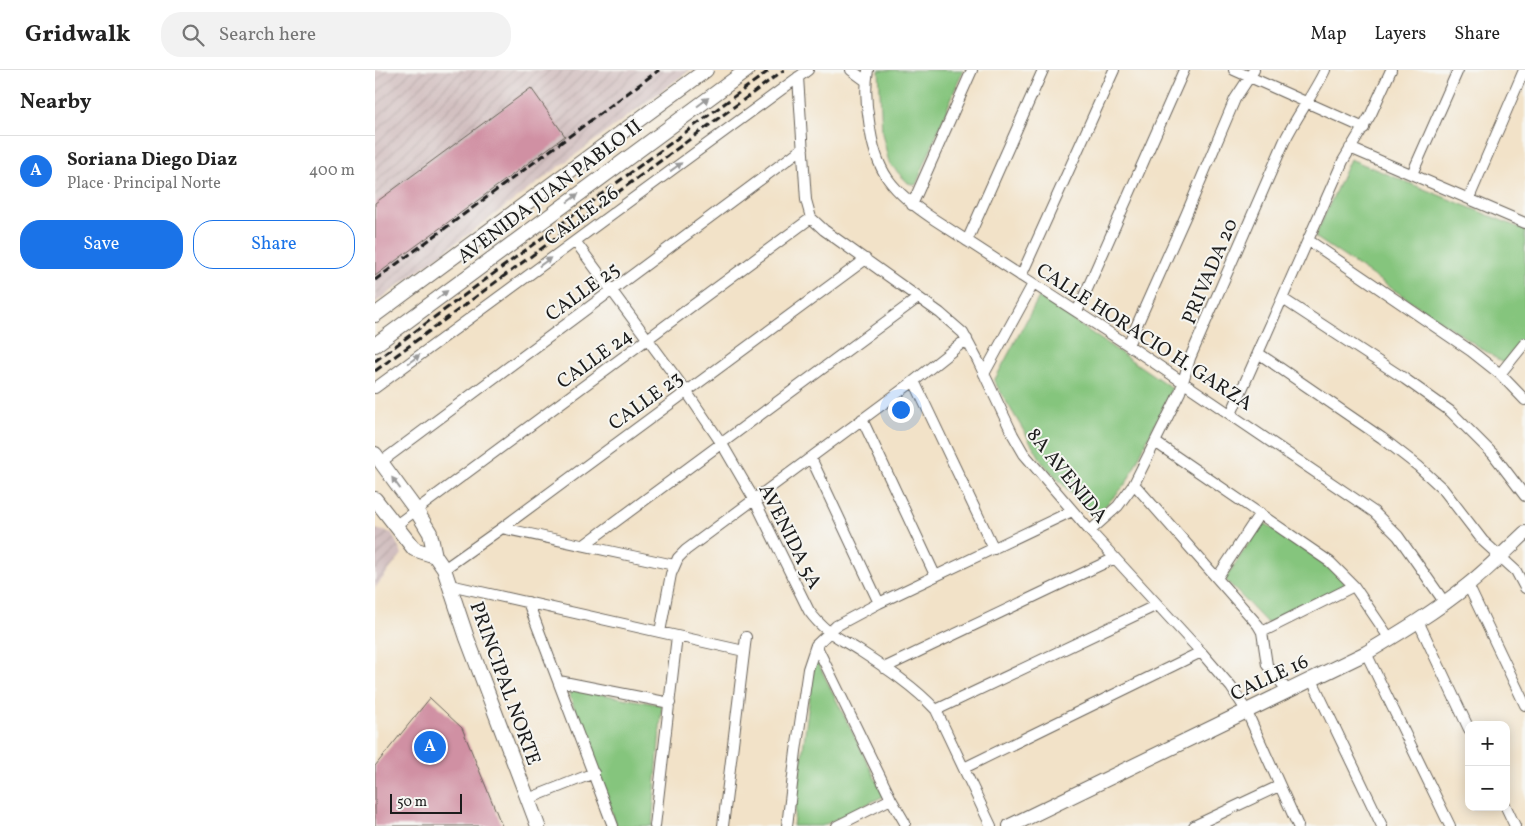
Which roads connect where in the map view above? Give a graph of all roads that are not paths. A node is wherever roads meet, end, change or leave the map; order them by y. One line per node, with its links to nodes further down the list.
1 (706, 70): 37 (street, AVENIDA JUAN PABLO II)
2 (747, 70): 41 (street, AVENIDA JUAN PABLO II, one-way to 2)
3 (808, 70): 16 (street, CALLE 26)
4 (851, 70): 17 (street)
5 (868, 70): 17 (street, CALLE HORACIO H. GARZA)
6 (972, 70): 24 (street)
7 (1043, 70): 29 (street)
8 (1114, 70): 31 (street)
9 (1184, 70): 36 (street)
10 (1234, 70): 15 (street)
11 (1325, 70): 18 (street, PRIVADA 20)
12 (1391, 70): 19 (street)
13 (1458, 70): 22 (street)
14 (1524, 70): 23 (street)
15 (1252, 73): 18 (street); 42 (street)
16 (798, 77): 20 (street); 27 (street, CALLE 26, one-way to 16)
17 (866, 81): 24 (street, CALLE HORACIO H. GARZA)
18 (1306, 102): 19 (street); 47 (street, PRIVADA 20)
19 (1364, 128): 21 (street)
20 (803, 148): 25 (street); 33 (street, CALLE 25)
21 (1350, 148): 22 (street); 28 (street)
22 (1412, 174): 23 (street)
23 (1469, 198): 26 (street)
24 (912, 205): 29 (street, CALLE HORACIO H. GARZA)
25 (811, 218): 30 (street, 8A AVENIDA); 39 (street, CALLE 24)
26 (1525, 223)
27 (575, 240): 33 (street, AVENIDA 5A); 48 (street, CALLE 26, one-way to 27)
28 (1308, 240): 35 (street); 45 (street)
29 (967, 242): 31 (street, CALLE HORACIO H. GARZA)
30 (866, 259): 34 (street, 8A AVENIDA); 49 (street, CALLE 23)
31 (1021, 276): 32 (street, CALLE HORACIO H. GARZA)
32 (1033, 284): 36 (street, CALLE HORACIO H. GARZA); 44 (street)
33 (612, 291): 39 (street, AVENIDA 5A); 55 (street, CALLE 25)
34 (918, 298): 38 (street, 8A AVENIDA); 54 (street)
35 (1283, 299): 43 (street); 58 (street)
36 (1077, 312): 42 (street, CALLE HORACIO H. GARZA)
37 (375, 315)
38 (967, 339): 44 (street, 8A AVENIDA); 46 (street)
39 (648, 340): 49 (street, AVENIDA 5A); 61 (street, CALLE 24)
40 (1525, 344): 45 (street)
41 (375, 345)
42 (1128, 345): 47 (street, CALLE HORACIO H. GARZA)
43 (1258, 353): 51 (street); 71 (street)
44 (984, 374): 62 (street, 8A AVENIDA)
45 (1500, 374): 50 (street)
46 (914, 382): 52 (street); 69 (street)
47 (1183, 382): 51 (street, CALLE HORACIO H. GARZA); 53 (street, PRIVADA 20)
48 (375, 388)
49 (687, 391): 54 (street, AVENIDA 5A); 65 (street, CALLE 23)
50 (1525, 400)
51 (1231, 414): 83 (street, CALLE HORACIO H. GARZA)
52 (862, 419): 56 (street); 75 (street)
53 (1155, 442): 57 (street, PRIVADA 20); 63 (street)
54 (722, 444): 60 (street, AVENIDA 5A); 68 (street)
55 (378, 458): 61 (street, PRINCIPAL NORTE, one-way to 55)
56 (811, 458): 60 (street); 82 (street)
57 (1134, 484): 66 (street, PRIVADA 20); 76 (street)
58 (1525, 496)
59 (375, 498): 64 (street)
60 (754, 499): 73 (street); 88 (street, AVENIDA 5A)
61 (416, 510): 64 (street, CALLE 24); 70 (street, PRINCIPAL NORTE)
62 (1072, 511): 66 (street, 8A AVENIDA); 69 (street)
63 (1260, 513): 76 (street); 79 (street)
64 (396, 525): 70 (street)
65 (502, 528): 68 (street); 74 (street, CALLE 23)
66 (1090, 531): 72 (street, 8A AVENIDA)
67 (1525, 533): 71 (street, CALLE 16)
68 (584, 546): 73 (street)
69 (994, 549): 75 (street)
70 (435, 556): 74 (street, PRINCIPAL NORTE)
71 (1500, 557): 78 (street, CALLE 16); 80 (street)
72 (1115, 558): 84 (street, 8A AVENIDA); 96 (street)
73 (674, 565): 86 (street)
74 (444, 569): 77 (street, PRINCIPAL NORTE)
75 (935, 575): 82 (street)
76 (1217, 578): 87 (street)
77 (450, 585): 81 (street); 108 (street, PRINCIPAL NORTE)
78 (1468, 585): 83 (street, CALLE 16); 101 (street)
79 (1354, 586): 87 (street); 91 (street)
80 (1525, 588)
81 (528, 602): 86 (street); 98 (street)
82 (879, 603): 88 (street)
83 (1445, 603): 85 (street, CALLE 16)
84 (1157, 605): 94 (street, 8A AVENIDA); 102 (street)
85 (1419, 621): 91 (street, CALLE 16); 104 (street)
86 (660, 632): 89 (street)
87 (1262, 632): 99 (street)
88 (829, 633): 92 (street); 96 (street, AVENIDA 5A)
89 (677, 636): 93 (street); 100 (street)
90 (746, 637): 93 (street)
91 (1390, 639): 95 (street, CALLE 16)
92 (816, 645): 109 (street); 116 (street)
93 (744, 651): 115 (street)
94 (1201, 652): 103 (street, 8A AVENIDA); 105 (street)
95 (1365, 653): 97 (street, CALLE 16); 123 (street)
96 (884, 668): 102 (street, AVENIDA 5A)
97 (1313, 680): 99 (street, CALLE 16); 122 (street)
98 (559, 681): 100 (street); 106 (street)
99 (1287, 690): 103 (street, CALLE 16)
100 (670, 703): 114 (street)
101 (1525, 705)
102 (936, 710): 105 (street, AVENIDA 5A)
103 (1246, 710): 107 (street, 8A AVENIDA); 119 (street, CALLE 16)
104 (1465, 721)
105 (963, 768): 118 (street, AVENIDA 5A)
106 (594, 774): 108 (street); 113 (street)
107 (1279, 786): 120 (street); 121 (street, 8A AVENIDA)
108 (528, 799): 112 (street, PRINCIPAL NORTE)
109 (891, 799): 111 (street); 117 (street)
110 (1508, 811): 124 (street)
111 (905, 823)
112 (538, 826)
113 (613, 826)
114 (655, 826)
115 (723, 826)
116 (787, 826)
117 (837, 826)
118 (991, 826)
119 (1010, 826)
120 (1194, 826)
121 (1298, 826)
122 (1382, 826)
123 (1449, 826)
124 (1515, 826)

